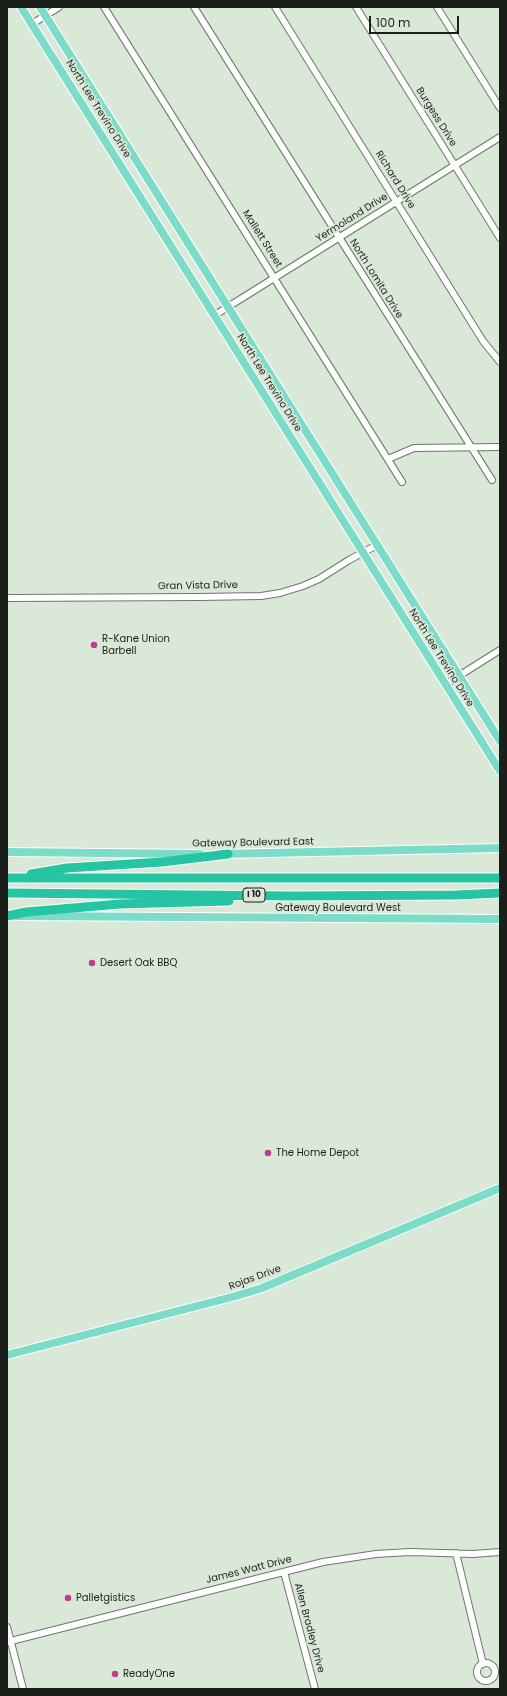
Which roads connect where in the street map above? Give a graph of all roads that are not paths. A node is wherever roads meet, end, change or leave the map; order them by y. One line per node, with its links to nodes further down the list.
1 (21, 7): 10 (main road, North Lee Trevino Drive)
2 (40, 7): 9 (main road, North Lee Trevino Drive)
3 (60, 7): 9 (street)
4 (104, 7): 17 (street, Mallett Street)
5 (194, 7): 15 (street, North Lomita Drive)
6 (275, 7): 14 (street, Richard Drive)
7 (356, 7): 13 (street, Burgess Drive)
8 (437, 7): 11 (street)
9 (46, 15): 10 (street); 18 (main road, North Lee Trevino Drive)
10 (32, 24): 19 (main road, North Lee Trevino Drive)
11 (500, 108)
12 (500, 137): 13 (street, Yermoland Drive)
13 (455, 165): 14 (street, Yermoland Drive); 16 (street, Burgess Drive)
14 (396, 202): 15 (street, Yermoland Drive); 20 (street, Richard Drive)
15 (338, 238): 17 (street, Yermoland Drive); 21 (street, North Lomita Drive)
16 (500, 238)
17 (274, 278): 18 (street, Yermoland Drive); 23 (street, Mallett Street)
18 (227, 307): 19 (street, Yermoland Drive); 26 (main road, North Lee Trevino Drive)
19 (215, 315): 27 (main road, North Lee Trevino Drive)
20 (500, 362)
21 (471, 447): 22 (street); 23 (street); 24 (street, North Lomita Drive)
22 (500, 447)
23 (388, 459): 25 (street, Mallett Street)
24 (492, 480)
25 (402, 482)
26 (377, 545): 27 (street, Gran Vista Drive); 30 (main road, North Lee Trevino Drive)
27 (363, 552): 28 (street, Gran Vista Drive); 31 (main road, North Lee Trevino Drive)
28 (7, 598)
29 (500, 650): 30 (street)
30 (459, 675): 31 (street); 32 (main road, North Lee Trevino Drive)
31 (446, 684): 33 (main road, North Lee Trevino Drive)
32 (500, 740)
33 (500, 771)
34 (500, 848): 36 (main road, Gateway Boulevard East)
35 (7, 852): 36 (main road, Gateway Boulevard East)
36 (228, 854): 37 (highway)
37 (10, 878): 38 (highway, I 10)
38 (500, 878)
39 (7, 893): 41 (highway, I 10)
40 (500, 893): 41 (highway, I 10)
41 (293, 896): 42 (highway)
42 (7, 916): 43 (main road, Gateway Boulevard West)
43 (500, 918)
44 (500, 1188): 45 (main road, Rojas Drive)
45 (7, 1355)
46 (500, 1552): 47 (street, James Watt Drive)
47 (456, 1553): 48 (street, James Watt Drive); 51 (street)
48 (284, 1572): 50 (street, James Watt Drive); 53 (street, Allen Bradley Drive)
49 (7, 1627): 50 (street)
50 (9, 1642): 52 (street)
51 (483, 1664)
52 (23, 1689)
53 (315, 1689)

